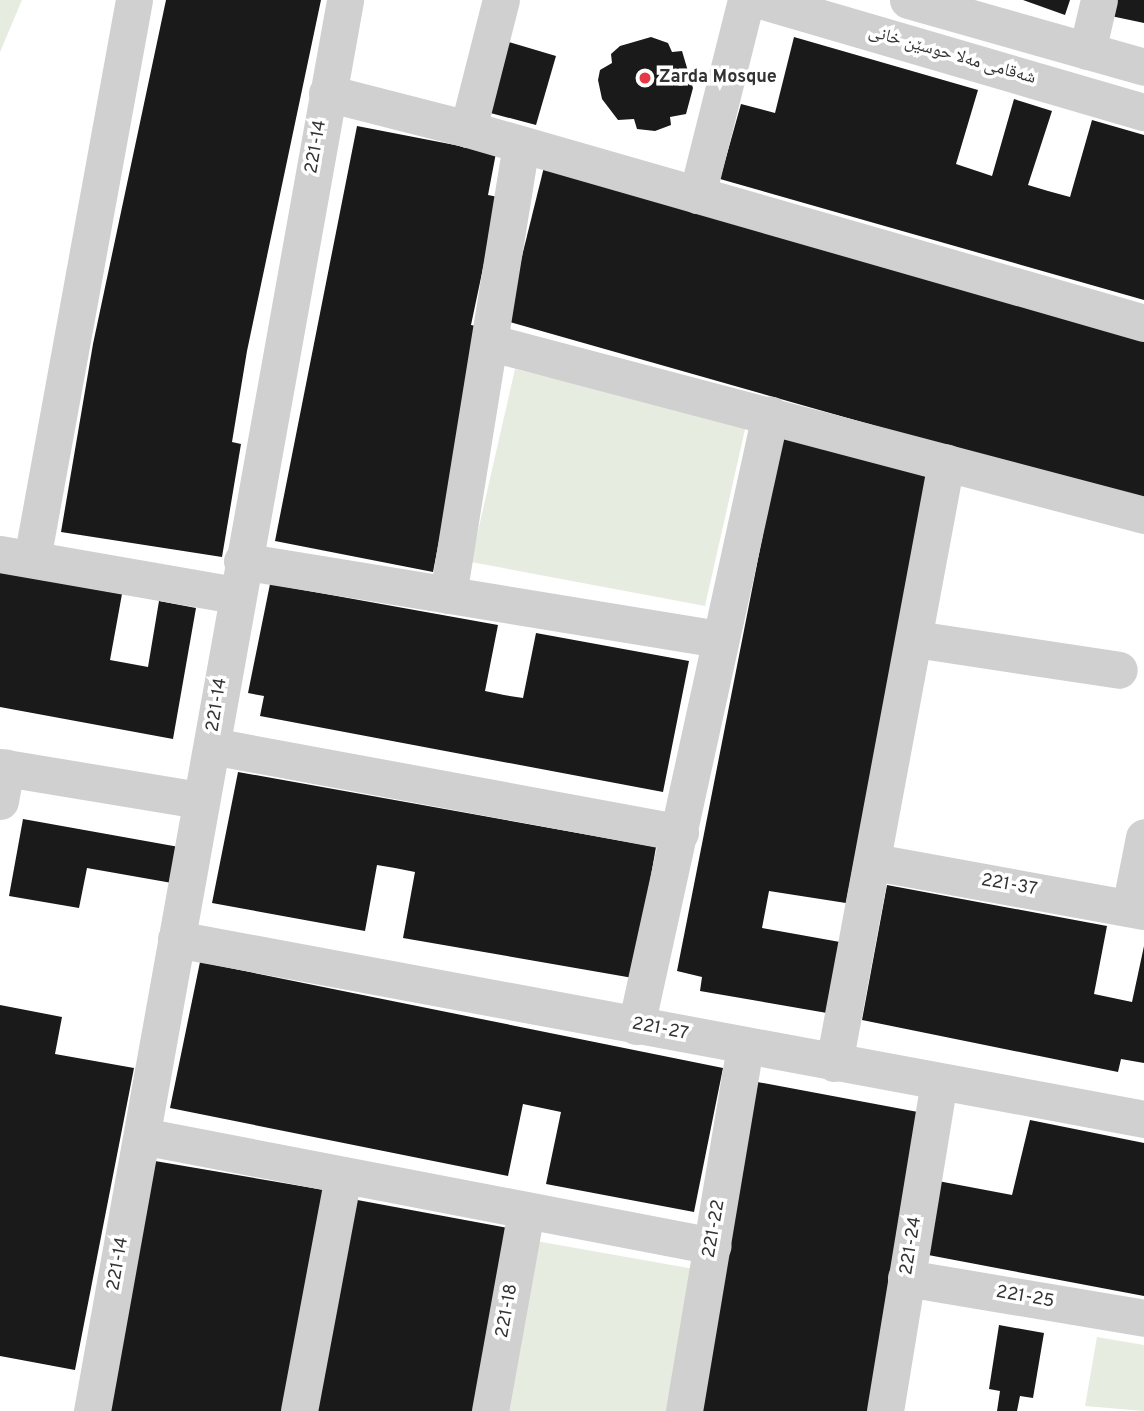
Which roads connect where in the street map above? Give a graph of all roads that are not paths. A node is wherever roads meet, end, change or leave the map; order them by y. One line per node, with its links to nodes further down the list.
1 (134, 0): 20 (street)
2 (345, 0): 10 (street, 221-14)
3 (501, 0): 12 (street)
4 (746, 0): 14 (street)
5 (760, 0): 11 (street, شەقامی مەلا حوسێن خانی)
6 (908, 0): 8 (street)
7 (1099, 0): 8 (street)
8 (1087, 51): 9 (street)
9 (1144, 67)
10 (327, 93): 12 (street); 21 (street, 221-14)
11 (1144, 112)
12 (468, 129): 13 (street)
13 (521, 145): 14 (street); 16 (street)
14 (697, 195): 15 (street)
15 (1144, 323)
16 (492, 343): 17 (street); 22 (street)
17 (770, 415): 18 (street); 23 (street)
18 (946, 462): 19 (street); 24 (street)
19 (1144, 515)
20 (16, 557): 21 (street)
21 (239, 578): 22 (street); 26 (street, 221-14)
22 (448, 596): 23 (street)
23 (719, 639): 29 (street)
24 (915, 639): 25 (street); 31 (street)
25 (1119, 670)
26 (212, 746): 28 (street, 221-14); 29 (street)
27 (2, 779): 28 (street)
28 (200, 800): 33 (street, 221-14)
29 (680, 833): 34 (street)
30 (1144, 837): 32 (street)
31 (874, 862): 32 (street, 221-37); 36 (street)
32 (1137, 909)
33 (176, 939): 34 (street, 221-27); 39 (street, 221-14)
34 (636, 1026): 35 (street, 221-27)
35 (745, 1048): 36 (street, 221-27); 42 (street, 221-22)
36 (834, 1063): 37 (street, 221-27)
37 (939, 1081): 38 (street, 221-27); 43 (street, 221-24)
38 (1144, 1119)
39 (142, 1136): 40 (street); 45 (street, 221-14)
40 (343, 1175): 41 (street); 46 (street)
41 (526, 1210): 42 (street); 47 (street, 221-18)
42 (713, 1246): 48 (street, 221-22)
43 (906, 1278): 44 (street, 221-25); 49 (street, 221-24)
44 (1144, 1318)
45 (92, 1411)
46 (299, 1411)
47 (490, 1411)
48 (684, 1411)
49 (885, 1411)

